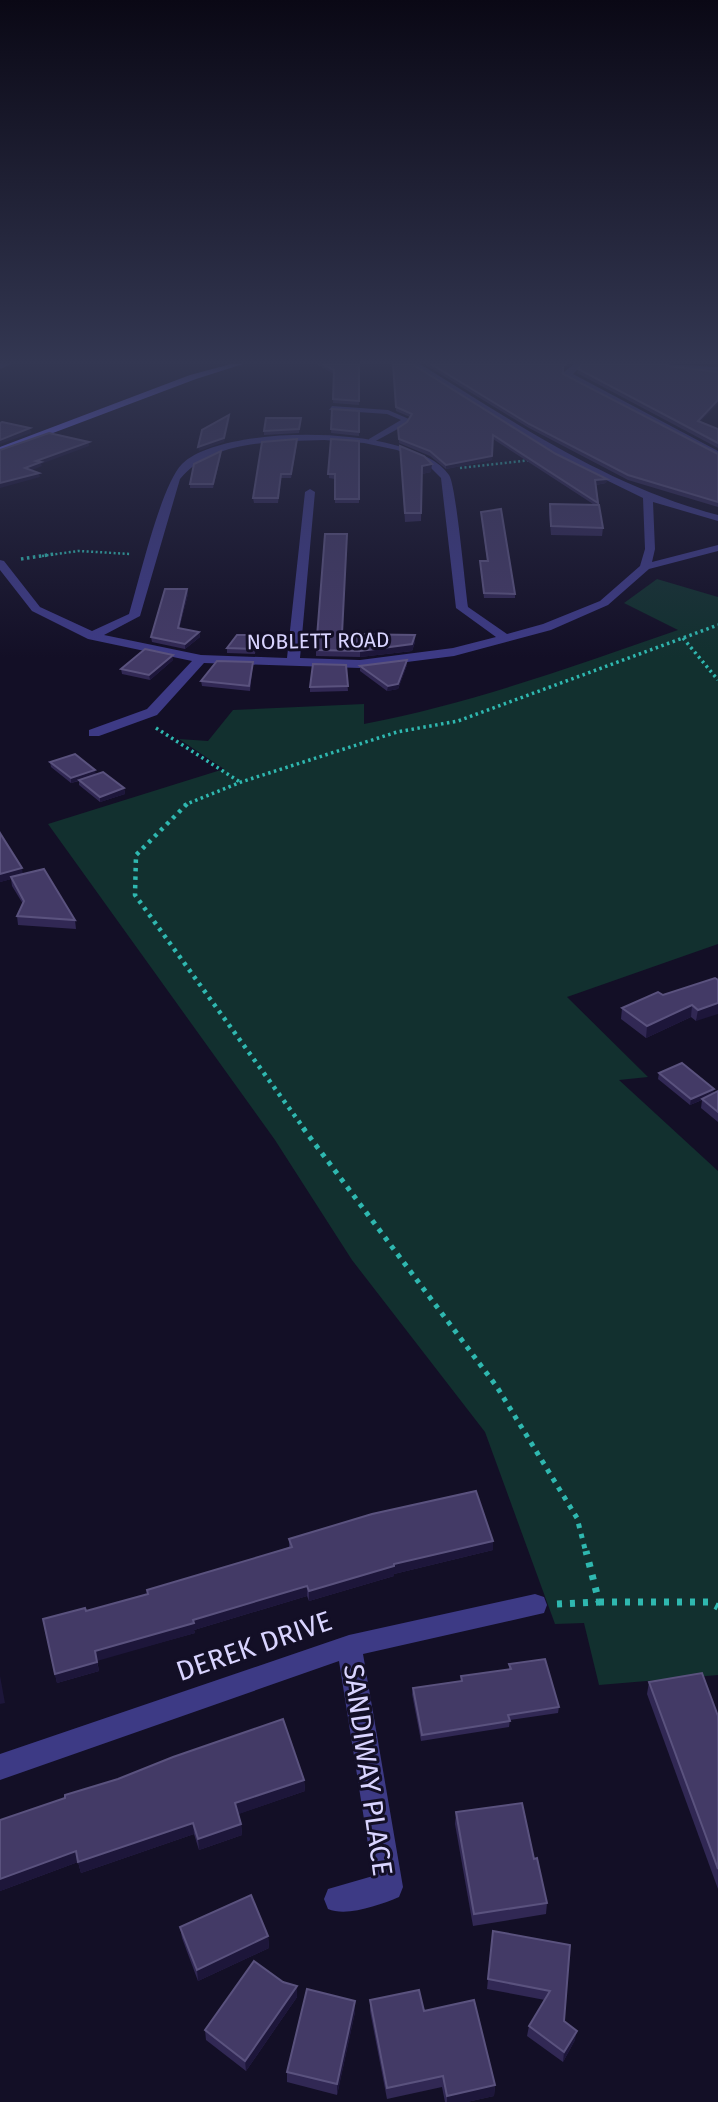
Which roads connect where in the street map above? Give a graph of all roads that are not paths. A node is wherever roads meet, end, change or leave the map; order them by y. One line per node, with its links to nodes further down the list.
1 (190, 462): 10 (street)
2 (430, 462): 11 (street)
3 (578, 462): 5 (street)
4 (310, 492): 13 (street)
5 (648, 499): 6 (street); 9 (street)
6 (718, 518)
7 (718, 548): 9 (street, NOBLETT ROAD)
8 (0, 563): 10 (street, NOBLETT ROAD)
9 (645, 567): 11 (street, NOBLETT ROAD)
10 (93, 636): 12 (street, NOBLETT ROAD)
11 (505, 638): 13 (street, NOBLETT ROAD)
12 (201, 659): 13 (street, NOBLETT ROAD); 14 (street)
13 (293, 663)
14 (94, 733)
15 (535, 1605): 16 (street, DEREK DRIVE)
16 (349, 1646): 17 (street, DEREK DRIVE); 18 (street, SANDIWAY PLACE)
17 (0, 1767)
18 (338, 1899)

